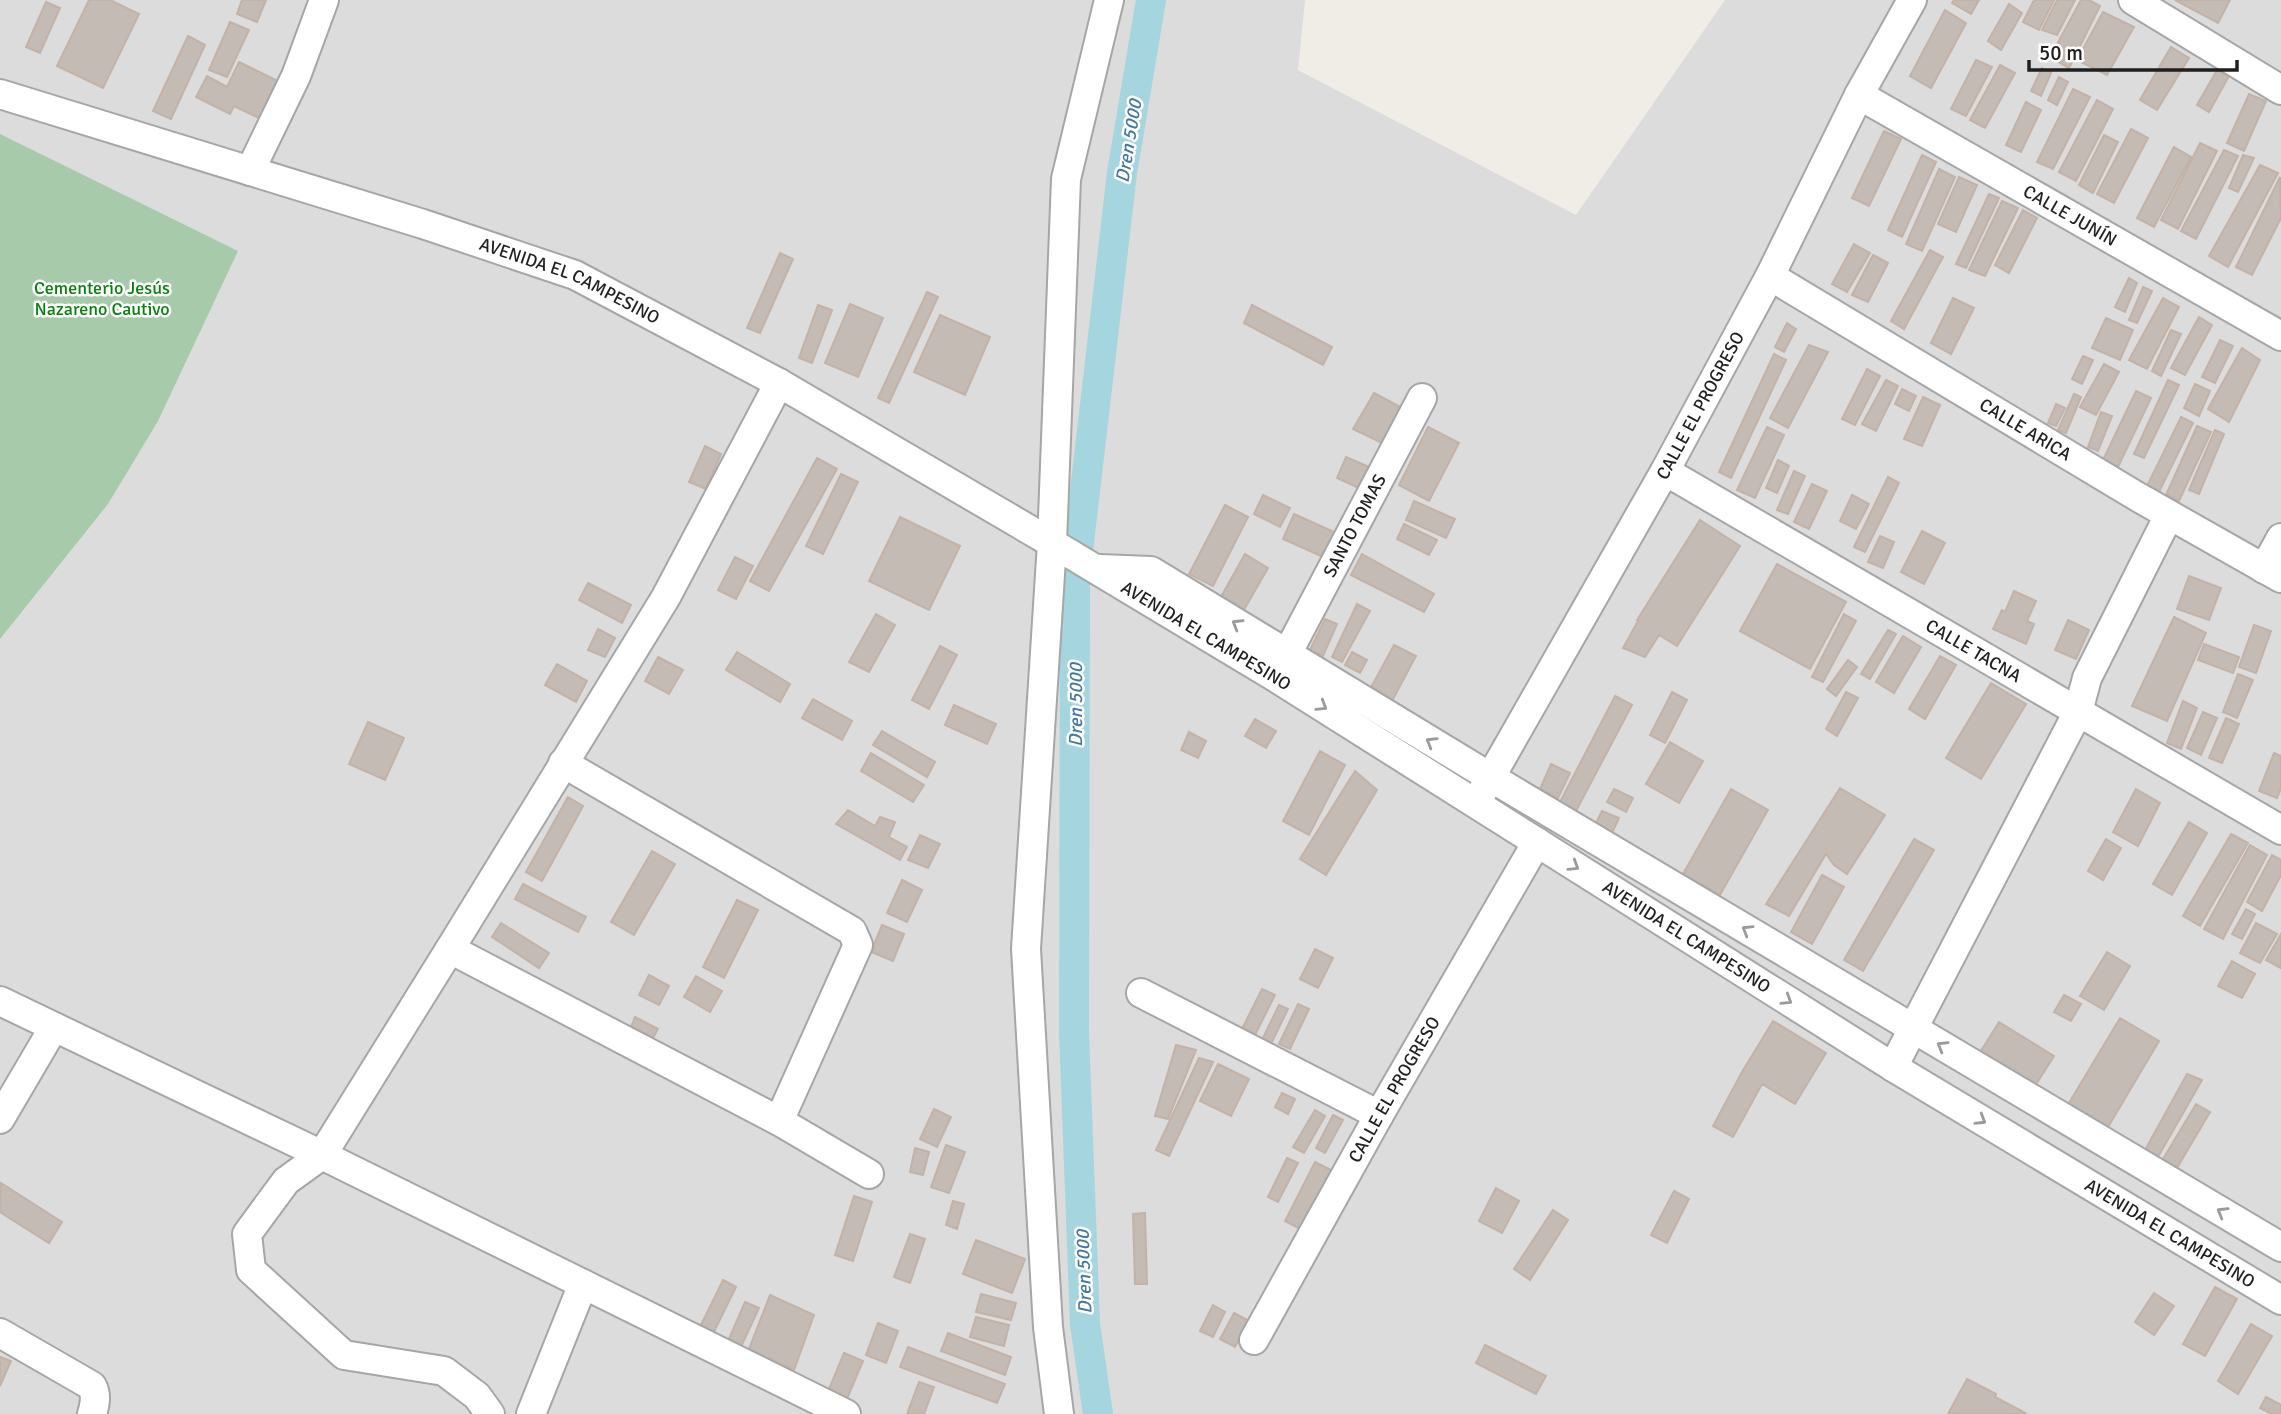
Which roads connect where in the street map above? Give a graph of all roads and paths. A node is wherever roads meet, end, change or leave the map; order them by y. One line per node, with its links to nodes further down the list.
1 (324, 0): 8 (street)
2 (1109, 0): 16 (street)
3 (1912, 0): 7 (street, CALLE EL PROGRESO)
4 (2133, 0): 5 (street)
5 (2281, 90)
6 (0, 94): 8 (street, AVENIDA EL CAMPESINO)
7 (1859, 95): 9 (street, CALLE EL PROGRESO); 10 (street, CALLE JUNÍN)
8 (250, 171): 11 (street, AVENIDA EL CAMPESINO)
9 (1770, 276): 13 (street, CALLE EL PROGRESO); 14 (street, CALLE ARICA)
10 (2281, 337)
11 (779, 383): 16 (street, AVENIDA EL CAMPESINO); 21 (street)
12 (1422, 398): 19 (street, SANTO TOMAS)
13 (1665, 471): 20 (street, CALLE TACNA); 22 (street, CALLE EL PROGRESO)
14 (2169, 515): 18 (street, CALLE ARICA); 20 (street)
15 (2281, 538): 18 (street)
16 (1055, 544): 17 (street, AVENIDA EL CAMPESINO); 46 (street)
17 (1096, 569): 19 (street, AVENIDA EL CAMPESINO, one-way to 17); 23 (street, AVENIDA EL CAMPESINO, one-way to 23)
18 (2273, 573)
19 (1287, 654): 22 (street, AVENIDA EL CAMPESINO, one-way to 19)
20 (2078, 712): 24 (street, CALLE TACNA); 30 (street)
21 (563, 763): 26 (street); 34 (street)
22 (1490, 777): 23 (street, CALLE EL PROGRESO); 30 (street, AVENIDA EL CAMPESINO, one-way to 22)
23 (1476, 802): 25 (street, AVENIDA EL CAMPESINO)
24 (2281, 830)
25 (1537, 842): 31 (street, AVENIDA EL CAMPESINO, one-way to 31); 32 (street, CALLE EL PROGRESO)
26 (450, 949): 34 (street); 35 (street)
27 (1141, 993): 32 (street)
28 (0, 1001): 29 (street)
29 (54, 1027): 33 (street); 35 (street)
30 (1913, 1028): 31 (street); 37 (street, AVENIDA EL CAMPESINO, one-way to 30)
31 (1893, 1067): 39 (street, AVENIDA EL CAMPESINO, one-way to 39)
32 (1379, 1115): 41 (street, CALLE EL PROGRESO)
33 (0, 1119)
34 (779, 1122): 36 (street)
35 (322, 1155): 38 (street); 43 (street)
36 (869, 1174)
37 (2281, 1247)
38 (583, 1284): 44 (street); 45 (street)
39 (2281, 1300)
40 (0, 1333): 42 (street)
41 (1254, 1340)
42 (92, 1414)
43 (490, 1414)
44 (531, 1414)
45 (846, 1414)
46 (1059, 1414)

